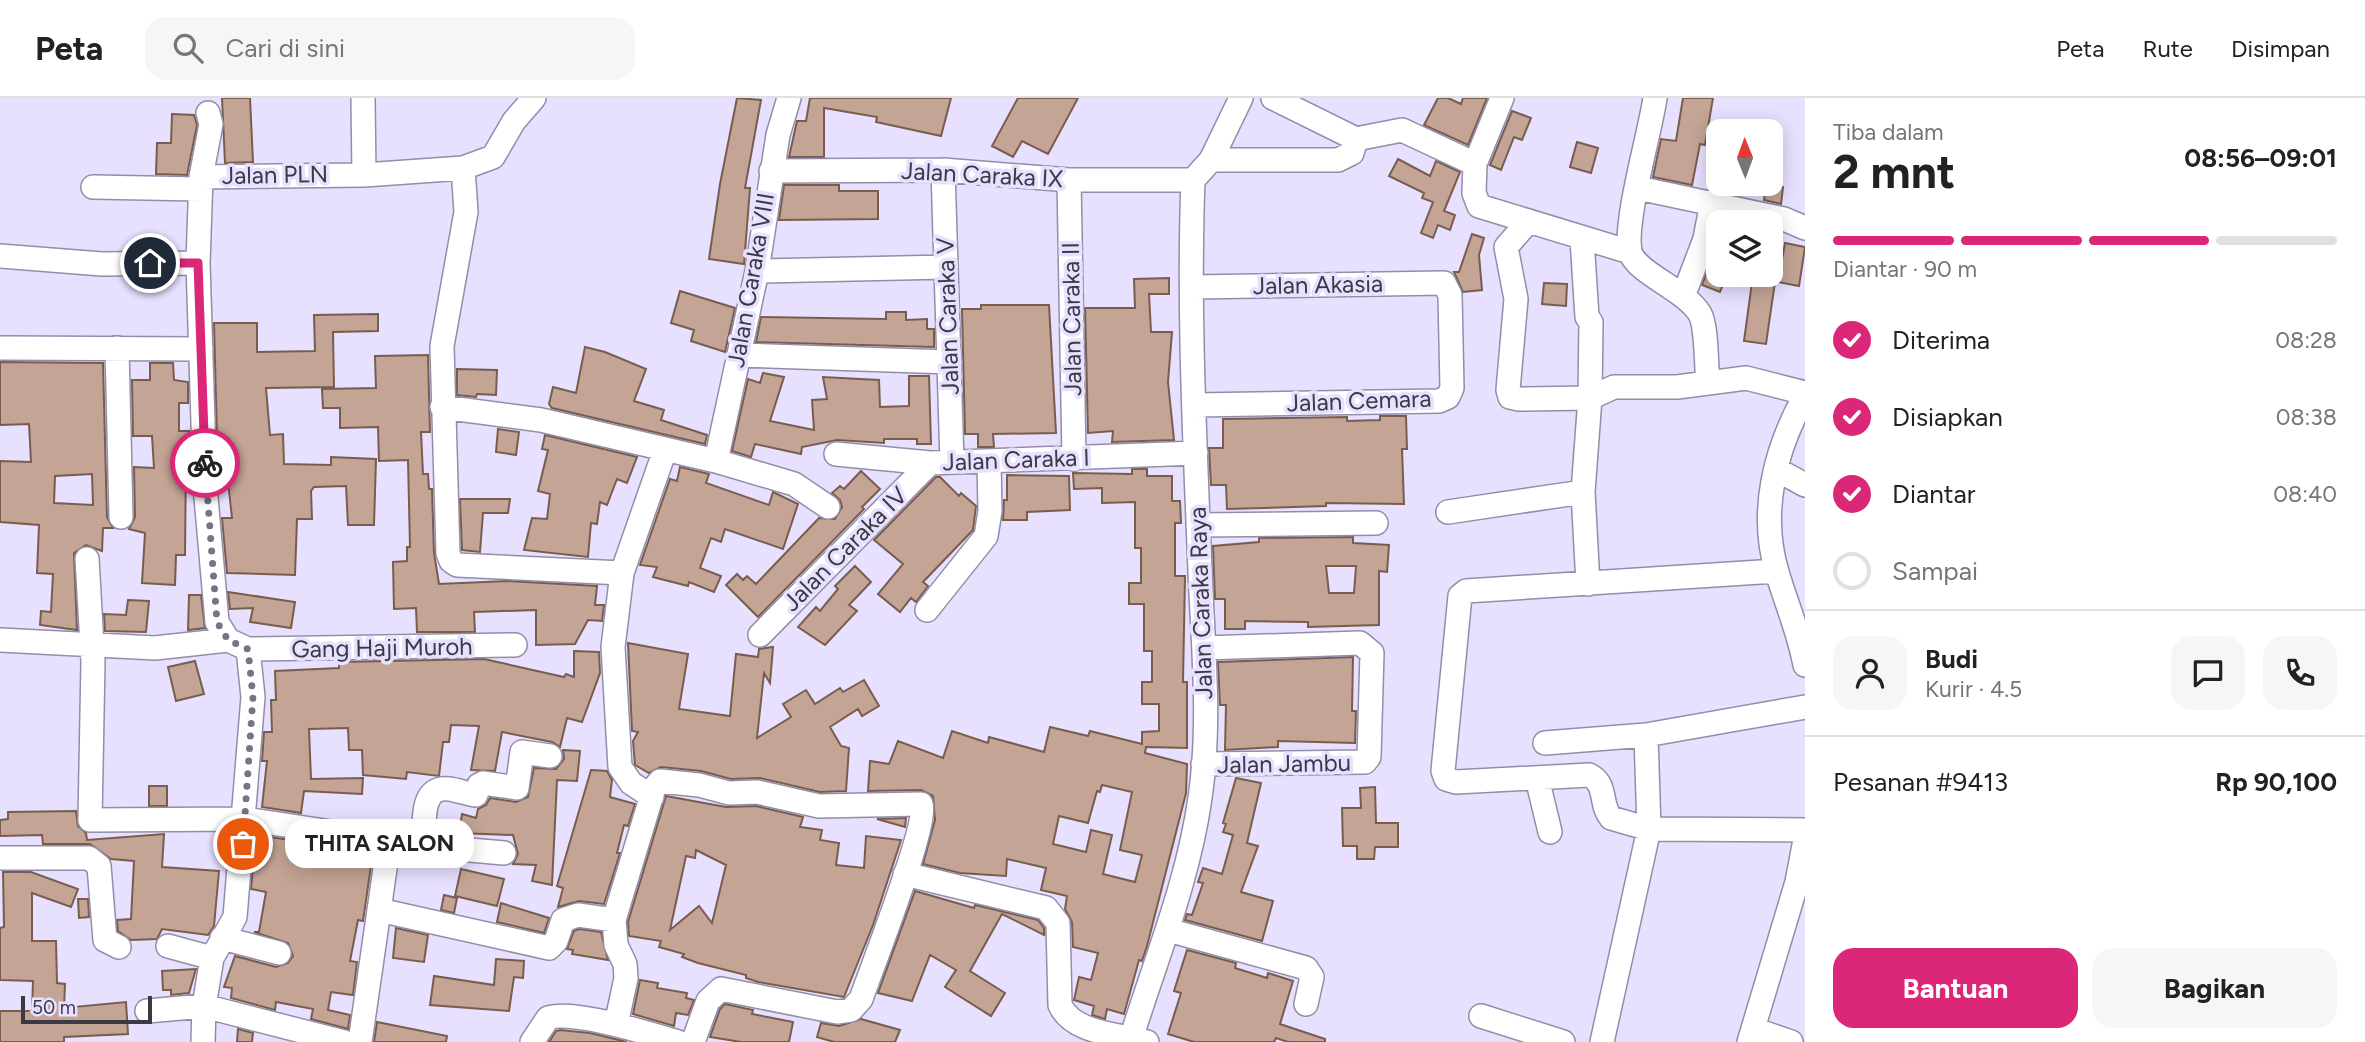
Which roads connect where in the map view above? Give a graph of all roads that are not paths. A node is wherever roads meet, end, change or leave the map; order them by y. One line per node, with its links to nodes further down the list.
1 (363, 98): 15 (street, Jalan PLN)
2 (534, 98): 12 (street)
3 (1241, 98): 10 (street)
4 (1273, 98): 9 (street)
5 (1502, 98): 11 (street)
6 (1655, 98): 20 (street)
7 (788, 99): 14 (street, Jalan Caraka VIII)
8 (208, 113): 18 (street)
9 (1356, 139): 10 (street); 11 (street)
10 (1211, 160): 17 (street)
11 (1475, 164): 22 (street)
12 (463, 168): 15 (street); 42 (street)
13 (943, 170): 14 (street, Jalan Caraka IX); 16 (street, Jalan Caraka IX); 28 (street, Jalan Caraka V)
14 (771, 171): 29 (street, Jalan Caraka VIII)
15 (364, 175): 18 (street, Jalan PLN)
16 (1069, 180): 17 (street, Jalan Caraka IX); 47 (street, Jalan Caraka II)
17 (1193, 180): 31 (street, Jalan Caraka Raya)
18 (201, 183): 19 (street); 27 (street, Jalan PLN)
19 (93, 187)
20 (1638, 188): 21 (street); 25 (street)
21 (1712, 202): 23 (street); 32 (street)
22 (1527, 223): 24 (street); 40 (street)
23 (1805, 228)
24 (1582, 239): 25 (street); 40 (street)
25 (1630, 252): 32 (street)
26 (0, 256): 27 (street)
27 (198, 263): 35 (street, Jalan PLN)
28 (946, 267): 29 (street); 37 (street, Jalan Caraka V)
29 (757, 271): 36 (street, Jalan Caraka VIII)
30 (1444, 283): 31 (street, Jalan Akasia); 41 (street, Jalan Cemara)
31 (1193, 287): 41 (street, Jalan Caraka Raya)
32 (1684, 294): 38 (street)
33 (0, 348): 34 (street)
34 (117, 348): 35 (street); 56 (street)
35 (201, 349): 67 (street, Jalan PLN)
36 (739, 355): 37 (street); 48 (street, Jalan Caraka VIII)
37 (950, 362): 50 (street, Jalan Caraka V)
38 (1708, 383): 39 (street); 40 (street)
39 (1805, 394): 43 (street)
40 (1590, 398): 53 (street)
41 (1195, 405): 45 (street, Jalan Caraka Raya)
42 (442, 408): 44 (street); 61 (street)
43 (1796, 439): 51 (street)
44 (665, 450): 48 (street); 61 (street)
45 (1196, 453): 47 (street, Jalan Caraka I); 58 (street, Jalan Caraka Raya)
46 (836, 454): 50 (street, Jalan Caraka I)
47 (1074, 458): 49 (street, Jalan Caraka I)
48 (716, 461): 54 (street)
49 (989, 461): 50 (street, Jalan Caraka I); 63 (street)
50 (941, 462): 64 (street, Jalan Caraka IV)
51 (1776, 469): 52 (street); 60 (street)
52 (1805, 485)
53 (1583, 492): 55 (street); 62 (street)
54 (828, 508)
55 (1448, 512)
56 (121, 517)
57 (1376, 523): 58 (street)
58 (1198, 525): 69 (street, Jalan Caraka Raya)
59 (87, 559): 66 (street)
60 (1776, 571): 62 (street); 70 (street)
61 (622, 573): 77 (street)
62 (1588, 584): 76 (street)
63 (927, 610)
64 (760, 635)
65 (0, 640): 66 (street, Gang Haji Muroh)
66 (90, 645): 67 (street, Gang Haji Muroh); 79 (street)
67 (238, 645): 68 (street, Gang Haji Muroh); 78 (street, Jalan PLN)
68 (515, 645)
69 (1204, 648): 75 (street, Jalan Caraka Raya); 75 (street, Jalan Jambu)
70 (1804, 650)
71 (1805, 707): 72 (street)
72 (1646, 735): 73 (street); 80 (street)
73 (1545, 743)
74 (550, 756): 85 (street)
75 (1203, 764): 92 (street, Jalan Caraka Raya)
76 (1537, 778): 80 (street); 82 (street)
77 (652, 797): 89 (street); 91 (street)
78 (245, 819): 79 (street); 84 (street); 95 (street, Jalan PLN)
79 (91, 820): 88 (street)
80 (1649, 830): 81 (street); 111 (street)
81 (1805, 830)
82 (1550, 832)
83 (1805, 840): 102 (street)
84 (389, 841): 85 (street); 90 (street)
85 (424, 846): 86 (street)
86 (504, 853)
87 (0, 858): 88 (street)
88 (92, 860): 94 (street)
89 (905, 874): 103 (street); 109 (street)
90 (379, 910): 91 (street); 106 (street)
91 (614, 920): 101 (street)
92 (1168, 930): 97 (street); 103 (street, Jalan Caraka Raya)
93 (168, 946): 95 (street)
94 (119, 947)
95 (217, 948): 96 (street); 98 (street, Jalan PLN)
96 (279, 953)
97 (1306, 1004)
98 (204, 1006): 99 (street); 104 (street, Jalan PLN); 105 (street)
99 (147, 1011)
100 (1481, 1016): 110 (street)
101 (616, 1025): 107 (street); 108 (street)
102 (1751, 1036): 112 (street)
103 (1127, 1039)
104 (204, 1042)
105 (344, 1042)
106 (360, 1042)
107 (532, 1042)
108 (678, 1042)
109 (693, 1042)
110 (1563, 1042)
111 (1602, 1042)
112 (1790, 1042)

